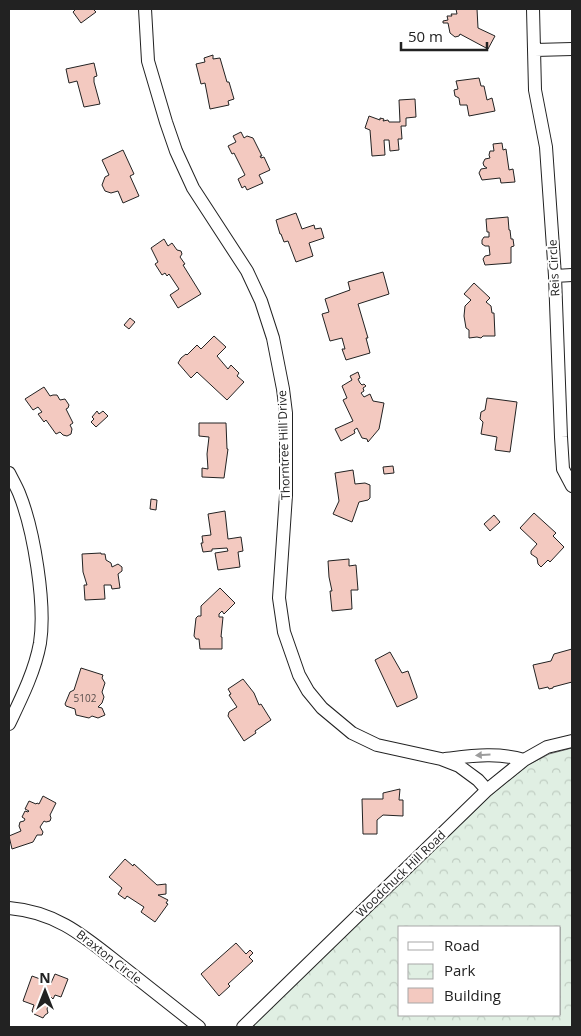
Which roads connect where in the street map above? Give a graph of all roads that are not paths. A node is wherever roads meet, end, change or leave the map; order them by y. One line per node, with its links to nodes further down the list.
1 (145, 9): 11 (street, Thorntree Hill Drive)
2 (534, 9): 4 (street, Reis Circle)
3 (572, 49): 4 (street)
4 (535, 50): 6 (street, Reis Circle)
5 (572, 275): 6 (street)
6 (555, 276): 8 (street, Reis Circle)
7 (9, 472): 9 (street)
8 (572, 486)
9 (9, 724)
10 (572, 742): 12 (street, Woodchuck Hill Road)
11 (441, 759): 12 (street, Thorntree Hill Drive, one-way to 11); 13 (street, Thorntree Hill Drive)
12 (524, 760): 13 (street, Woodchuck Hill Road)
13 (486, 790): 16 (street, Woodchuck Hill Road)
14 (9, 908): 15 (street, Braxton Circle)
15 (199, 1027)
16 (243, 1027)

